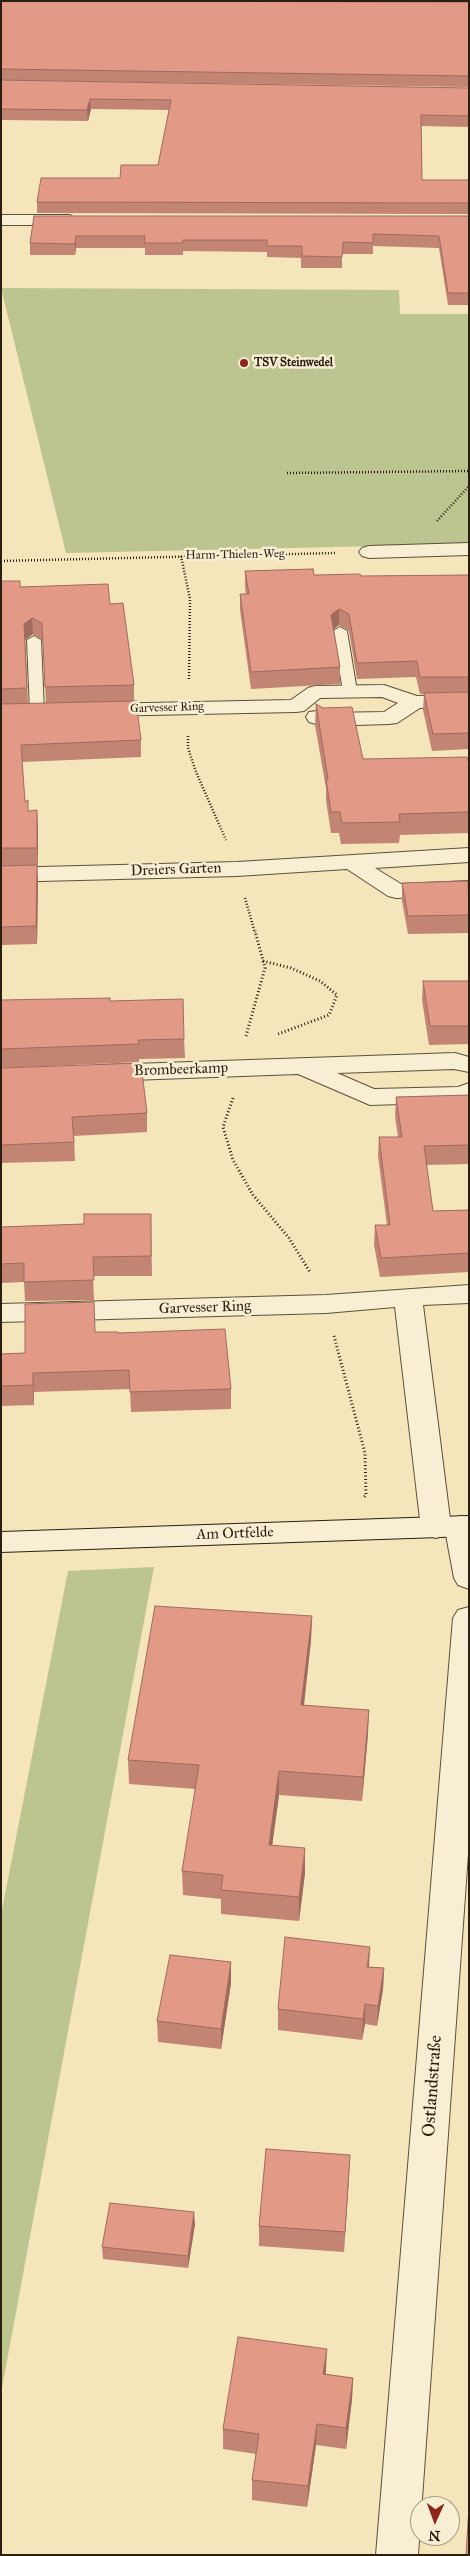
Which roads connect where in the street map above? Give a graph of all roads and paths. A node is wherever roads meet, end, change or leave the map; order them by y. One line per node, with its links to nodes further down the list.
1 (1, 220): 2 (street)
2 (91, 220)
3 (469, 471): 4 (path)
4 (287, 473)
5 (469, 549): 6 (street)
6 (369, 552): 7 (path, Harm-Thielen-Weg)
7 (1, 561)
8 (340, 631): 10 (lane)
9 (34, 640): 15 (lane)
10 (350, 691): 12 (street); 13 (street)
11 (469, 701): 12 (street)
12 (415, 702): 13 (street, Garvesser Ring)
13 (296, 706): 14 (street, Garvesser Ring)
14 (85, 710)
15 (38, 712)
16 (469, 855): 17 (street, Dreiers Garten)
17 (351, 862): 18 (street, Dreiers Garten); 19 (street)
18 (1, 875)
19 (469, 888)
20 (263, 961): 21 (path)
21 (273, 1036)
22 (255, 1038): 23 (path)
23 (245, 1039)
24 (469, 1064): 25 (street, Brombeerkamp)
25 (300, 1066): 26 (street, Brombeerkamp); 27 (street, Brombeerkamp)
26 (79, 1074)
27 (469, 1091)
28 (469, 1294): 29 (street, Garvesser Ring)
29 (408, 1297): 30 (street, Garvesser Ring); 31 (street)
30 (1, 1313)
31 (455, 1527): 32 (street, Am Ortfelde); 33 (street)
32 (1, 1542)
33 (469, 1578)
34 (469, 1618): 35 (street, Ostlandstraße)
35 (398, 2555)

